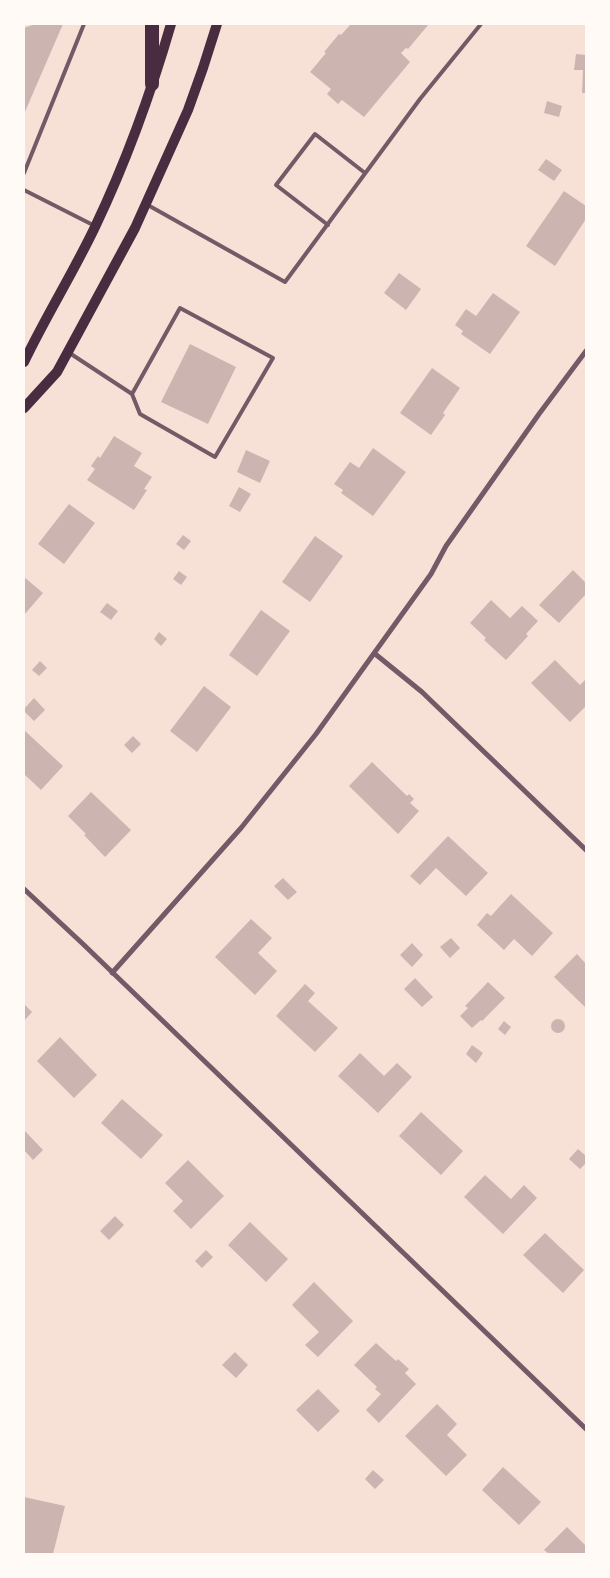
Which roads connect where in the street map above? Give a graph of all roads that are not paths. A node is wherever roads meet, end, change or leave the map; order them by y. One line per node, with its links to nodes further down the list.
1 (84, 24): 7 (lane)
2 (152, 24): 6 (highway)
3 (171, 24): 6 (main road)
4 (217, 24): 10 (main road)
5 (481, 24): 8 (lane)
6 (152, 84): 12 (main road)
7 (24, 173)
8 (366, 174): 11 (lane); 11 (lane)
9 (24, 190): 12 (lane)
10 (146, 204): 11 (lane); 14 (main road)
11 (328, 225)
12 (95, 226): 15 (main road)
13 (586, 351): 18 (street)
14 (68, 352): 16 (lane); 17 (main road)
15 (24, 362)
16 (132, 394): 16 (lane)
17 (24, 408)
18 (374, 653): 19 (street); 21 (street)
19 (586, 850)
20 (24, 889): 21 (street)
21 (112, 973): 22 (street)
22 (586, 1429)

